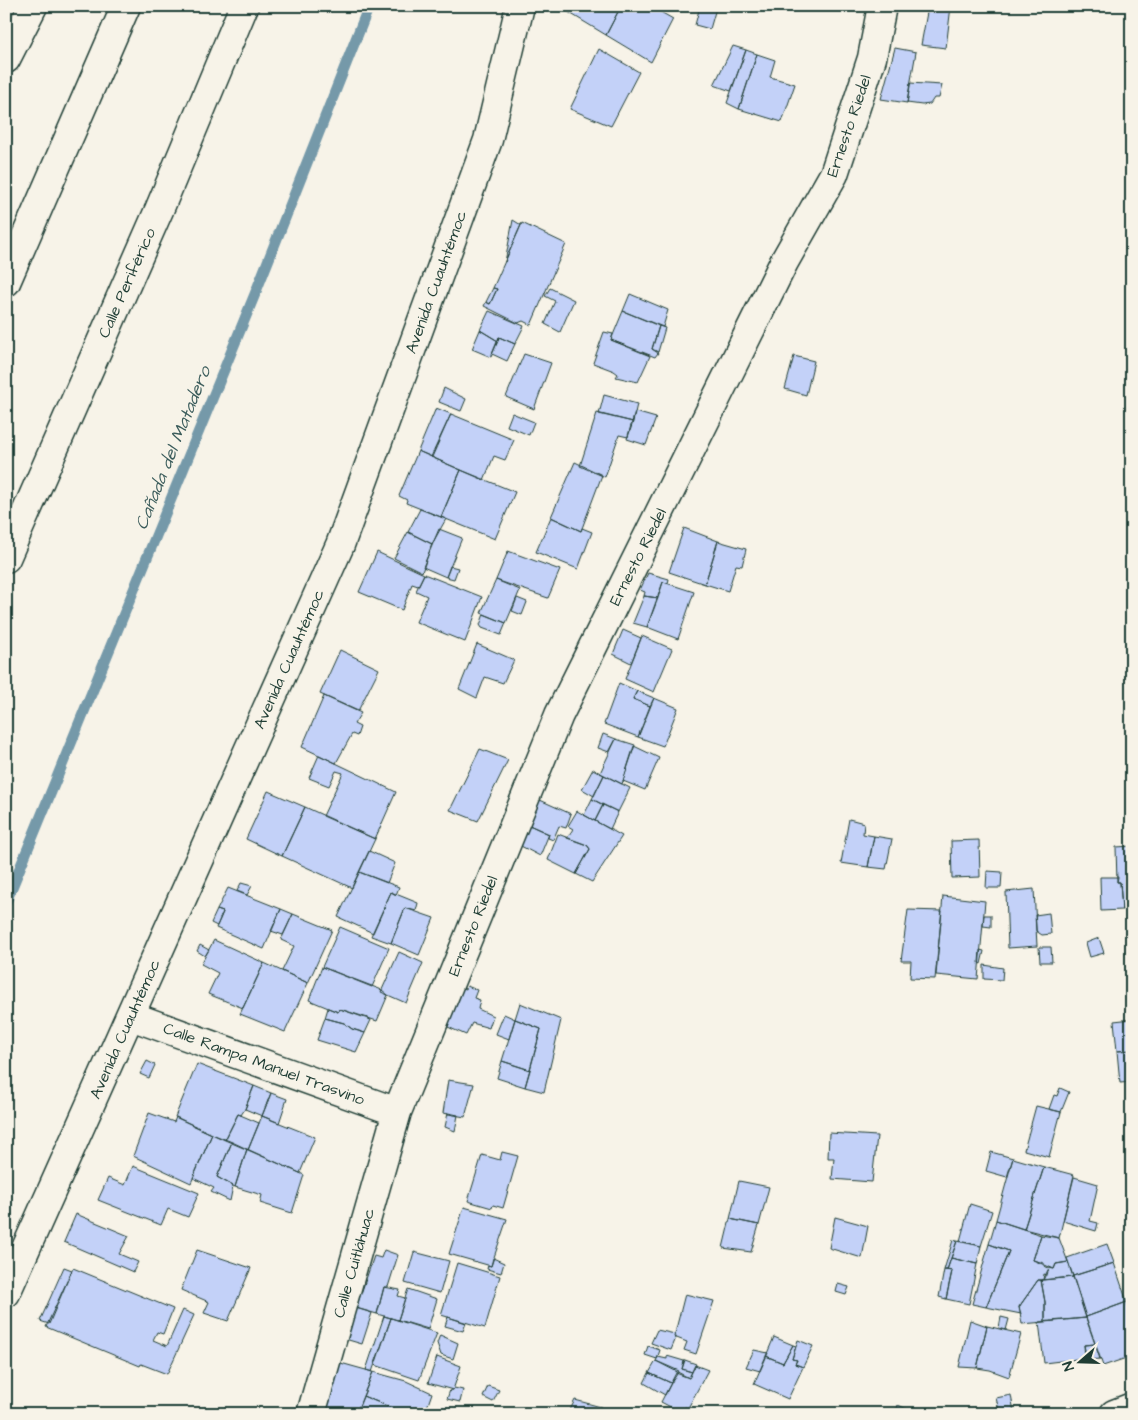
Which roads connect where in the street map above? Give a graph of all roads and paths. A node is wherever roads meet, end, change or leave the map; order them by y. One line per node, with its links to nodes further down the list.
1 (33, 6): 6 (main road)
2 (126, 6): 7 (main road)
3 (244, 6): 8 (main road, Calle Periférico)
4 (520, 6): 9 (main road, Avenida Cuauhtémoc)
5 (882, 6): 10 (main road, Ernesto Riedel)
6 (6, 59)
7 (6, 282)
8 (6, 558)
9 (131, 1016): 10 (main road, Calle Rampa Manuel Trasvino); 11 (main road, Avenida Cuauhtémoc)
10 (397, 1112): 13 (main road, Calle Cuitláhuac)
11 (6, 1293)
12 (1132, 1407): 14 (main road)
13 (310, 1414)
14 (1114, 1414)

